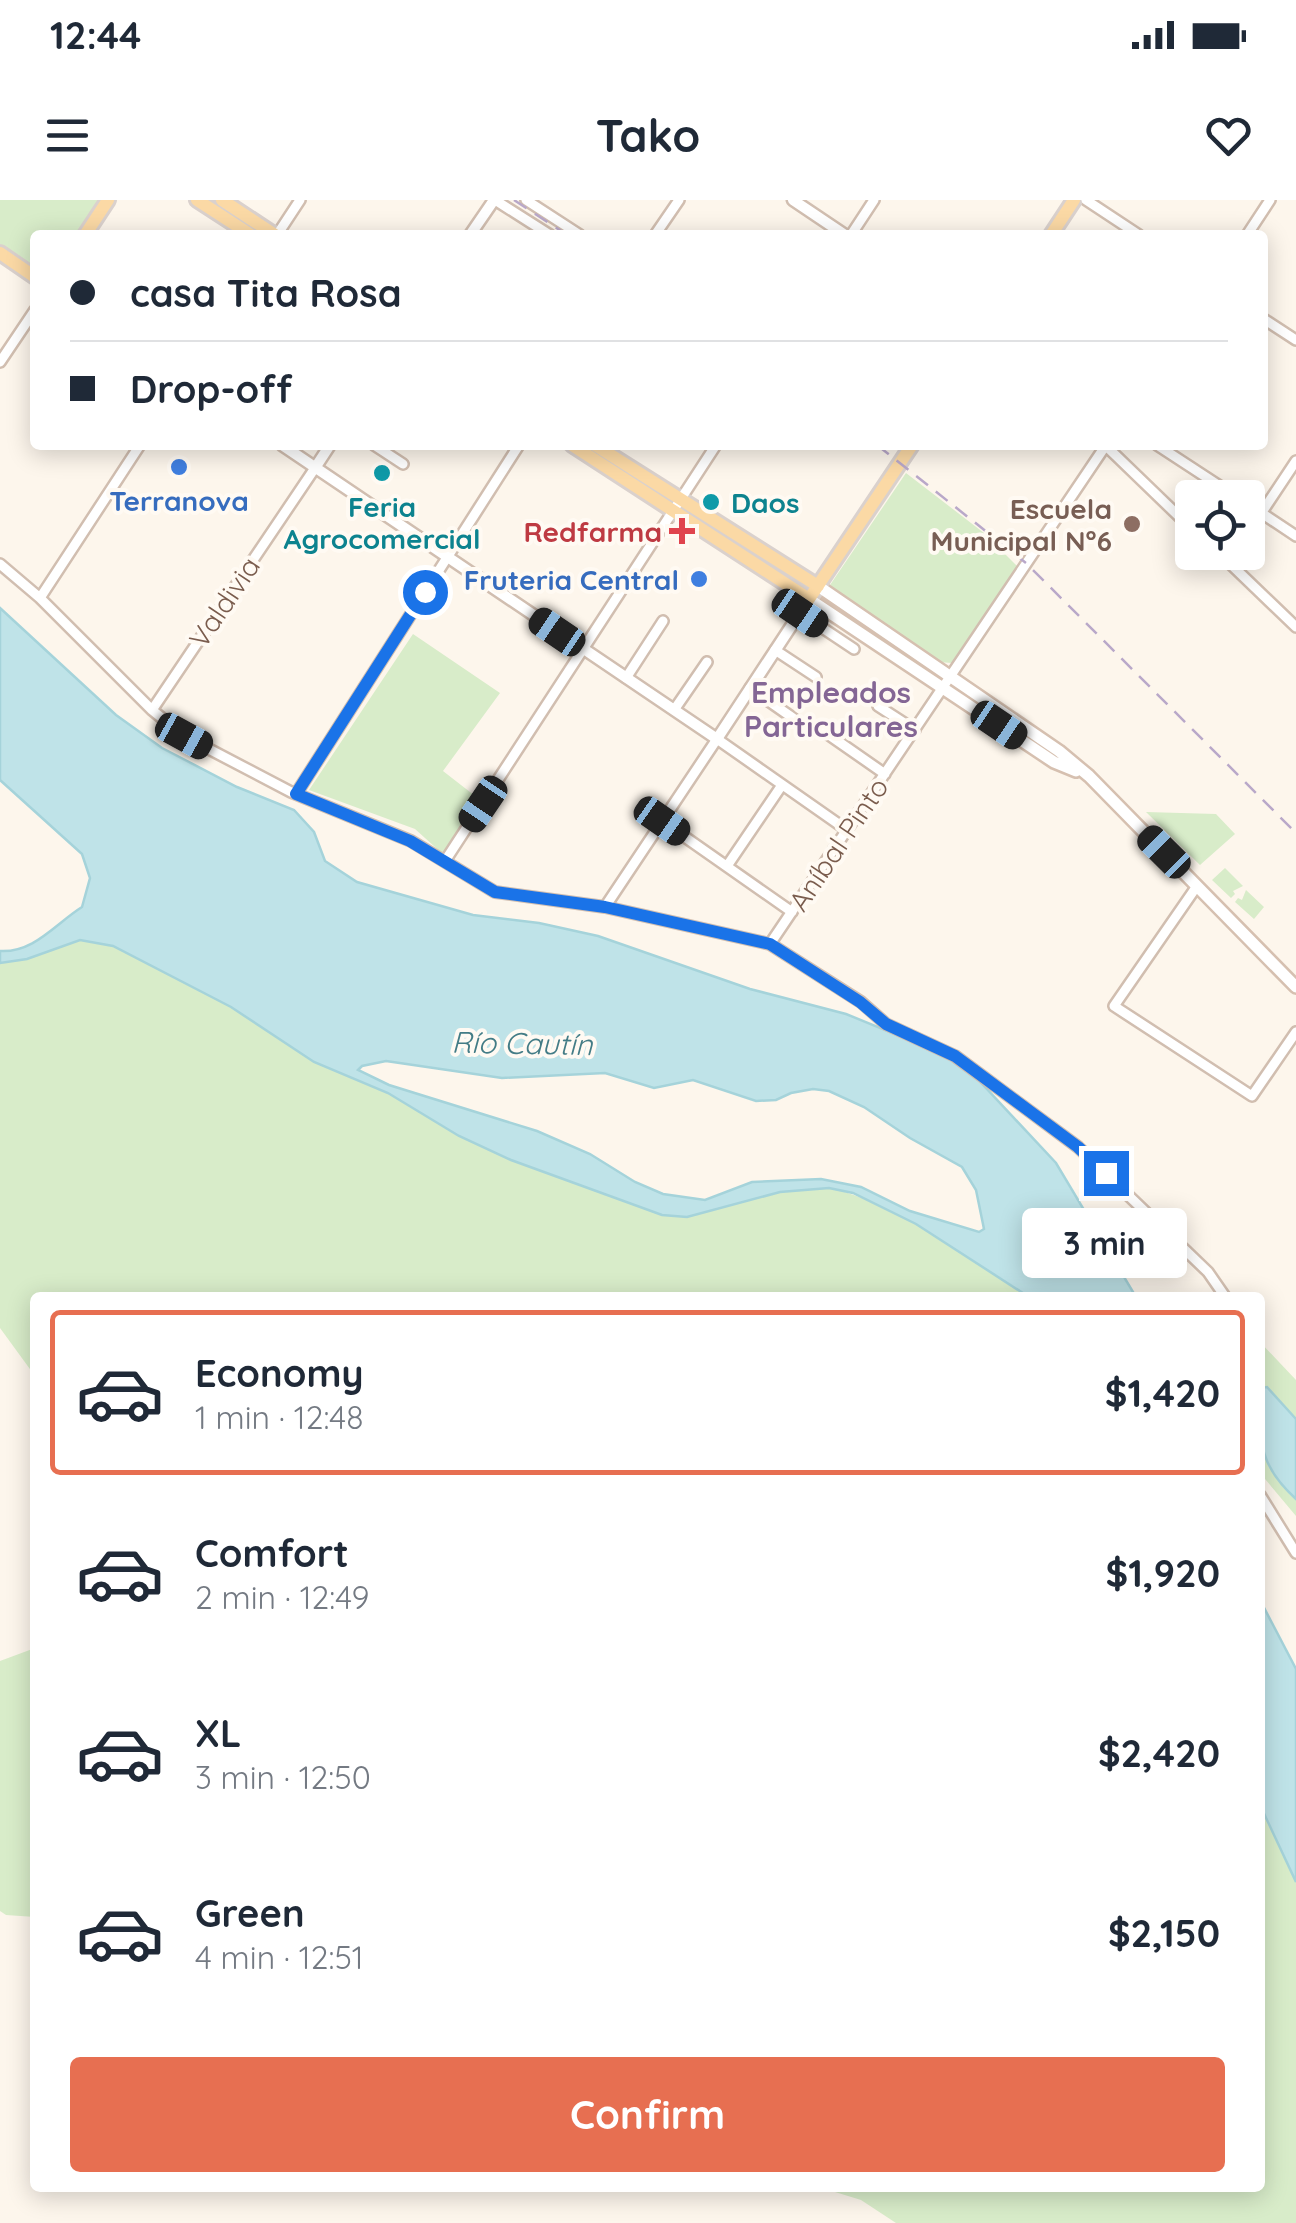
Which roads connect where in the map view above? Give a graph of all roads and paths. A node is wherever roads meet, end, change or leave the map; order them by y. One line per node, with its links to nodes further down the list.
1 (108, 200): 13 (main road)
2 (197, 200): 14 (main road)
3 (222, 200): 15 (main road)
4 (300, 200): 16 (street)
5 (495, 200): 17 (street); 18 (street)
6 (526, 200): 19 (street)
7 (679, 200): 20 (street)
8 (793, 200): 21 (street)
9 (874, 200): 22 (street)
10 (1074, 200): 23 (main road)
11 (1086, 200): 24 (street)
12 (1270, 200): 25 (street)
13 (87, 230)
14 (243, 230)
15 (268, 230)
16 (279, 230)
17 (474, 230)
18 (542, 230)
19 (572, 230)
20 (658, 230)
21 (840, 230)
22 (852, 230)
23 (1054, 230)
24 (1131, 230)
25 (1249, 230)
26 (0, 254): 27 (main road)
27 (30, 274)
28 (30, 317): 31 (street)
29 (1268, 322): 30 (street)
30 (1296, 340)
31 (0, 362)
32 (137, 450): 57 (street)
33 (289, 450): 46 (street)
34 (327, 450): 46 (street, Valdivia)
35 (382, 450): 45 (street)
36 (516, 450): 53 (street)
37 (581, 450): 48 (main road)
38 (602, 450): 48 (main road)
39 (713, 450): 48 (street)
40 (909, 450): 56 (main road)
41 (1102, 450): 68 (street, Aníbal Pinto)
42 (1110, 450): 50 (street)
43 (1166, 450): 47 (street)
44 (1296, 461): 49 (street)
45 (403, 464)
46 (315, 468): 53 (street); 71 (street, Valdivia)
47 (1211, 480)
48 (678, 506): 56 (main road); 58 (main road); 63 (street)
49 (1265, 507)
50 (1175, 512)
51 (1265, 516): 52 (street)
52 (1296, 536)
53 (447, 558): 63 (street); 79 (street)
54 (0, 564): 57 (street)
55 (1236, 570): 61 (street)
56 (818, 586): 58 (main road); 68 (main road)
57 (40, 598): 71 (street)
58 (809, 600): 59 (street); 68 (main road)
59 (800, 613): 62 (street); 64 (street)
60 (663, 622): 67 (street)
61 (1296, 627)
62 (854, 649)
63 (585, 650): 67 (street); 82 (street)
64 (775, 650): 66 (street); 69 (street)
65 (707, 662): 72 (street)
66 (816, 677)
67 (626, 678): 72 (street)
68 (947, 682): 75 (street, Aníbal Pinto); 84 (main road)
69 (750, 688): 73 (street); 76 (street)
70 (878, 706): 75 (street)
71 (152, 710): 79 (street)
72 (674, 710): 76 (street)
73 (792, 718)
74 (819, 728): 77 (street)
75 (915, 730): 77 (street, Aníbal Pinto)
76 (717, 739): 78 (street); 80 (street)
77 (885, 774): 81 (street, Aníbal Pinto)
78 (782, 784): 81 (street); 83 (street)
79 (296, 794): 82 (street)
80 (662, 821): 83 (street); 85 (street)
81 (847, 830): 86 (street, Aníbal Pinto)
82 (446, 861): 85 (street)
83 (727, 866): 86 (street)
84 (1197, 886): 88 (main road); 89 (street)
85 (605, 907): 87 (street)
86 (792, 912): 87 (street, Aníbal Pinto)
87 (770, 944): 90 (street)
88 (1296, 987)
89 (1296, 1032)
90 (1222, 1292)
91 (1265, 1502): 92 (street)
92 (1296, 1553)

